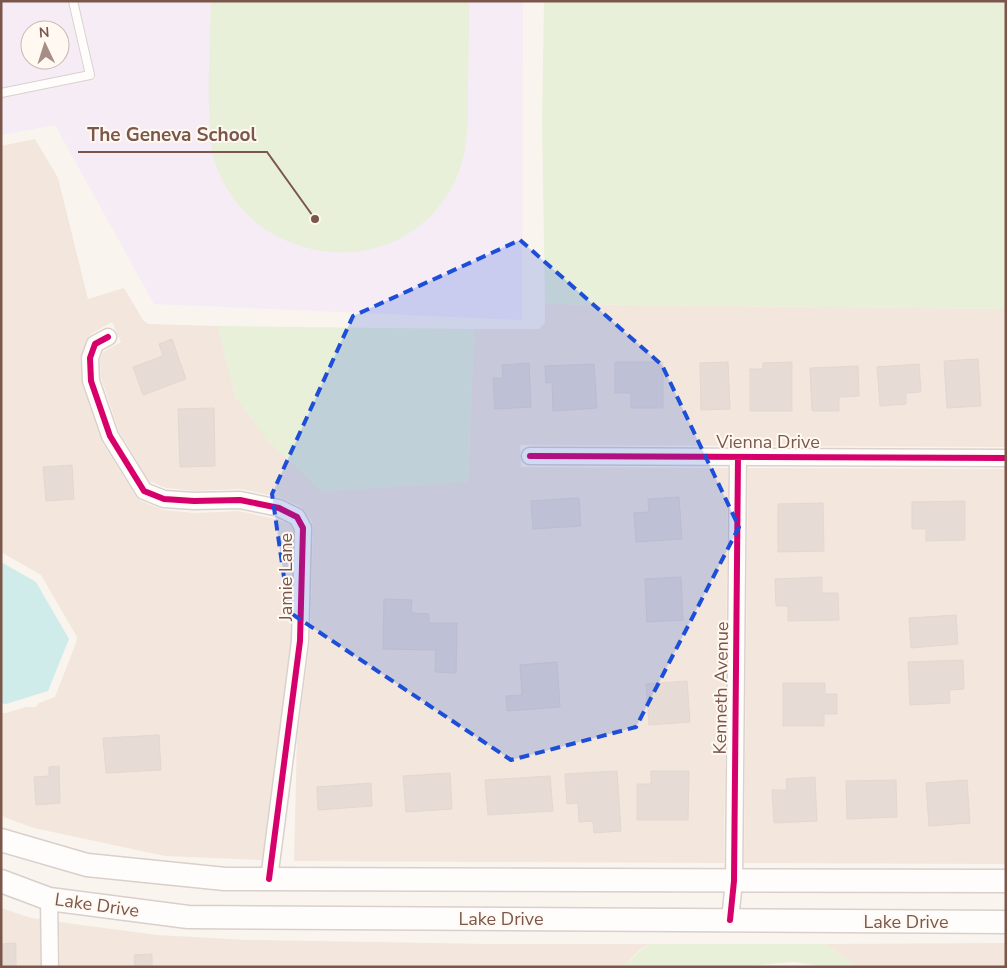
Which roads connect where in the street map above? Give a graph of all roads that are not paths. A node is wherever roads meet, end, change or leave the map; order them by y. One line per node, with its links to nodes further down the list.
1 (73, 1): 2 (lane)
2 (1, 93)
3 (108, 337): 8 (street, Jamie Lane)
4 (530, 456): 5 (street, Vienna Drive)
5 (738, 457): 6 (street, Vienna Drive); 9 (street, Kenneth Avenue)
6 (1006, 458)
7 (1, 840): 8 (main road)
8 (269, 878): 9 (main road)
9 (734, 880): 11 (main road); 13 (street, Kenneth Avenue)
10 (1, 881): 12 (main road, Lake Drive)
11 (1006, 881)
12 (49, 899): 13 (main road, Lake Drive); 15 (street)
13 (730, 920): 14 (main road, Lake Drive)
14 (1006, 922)
15 (50, 967)

